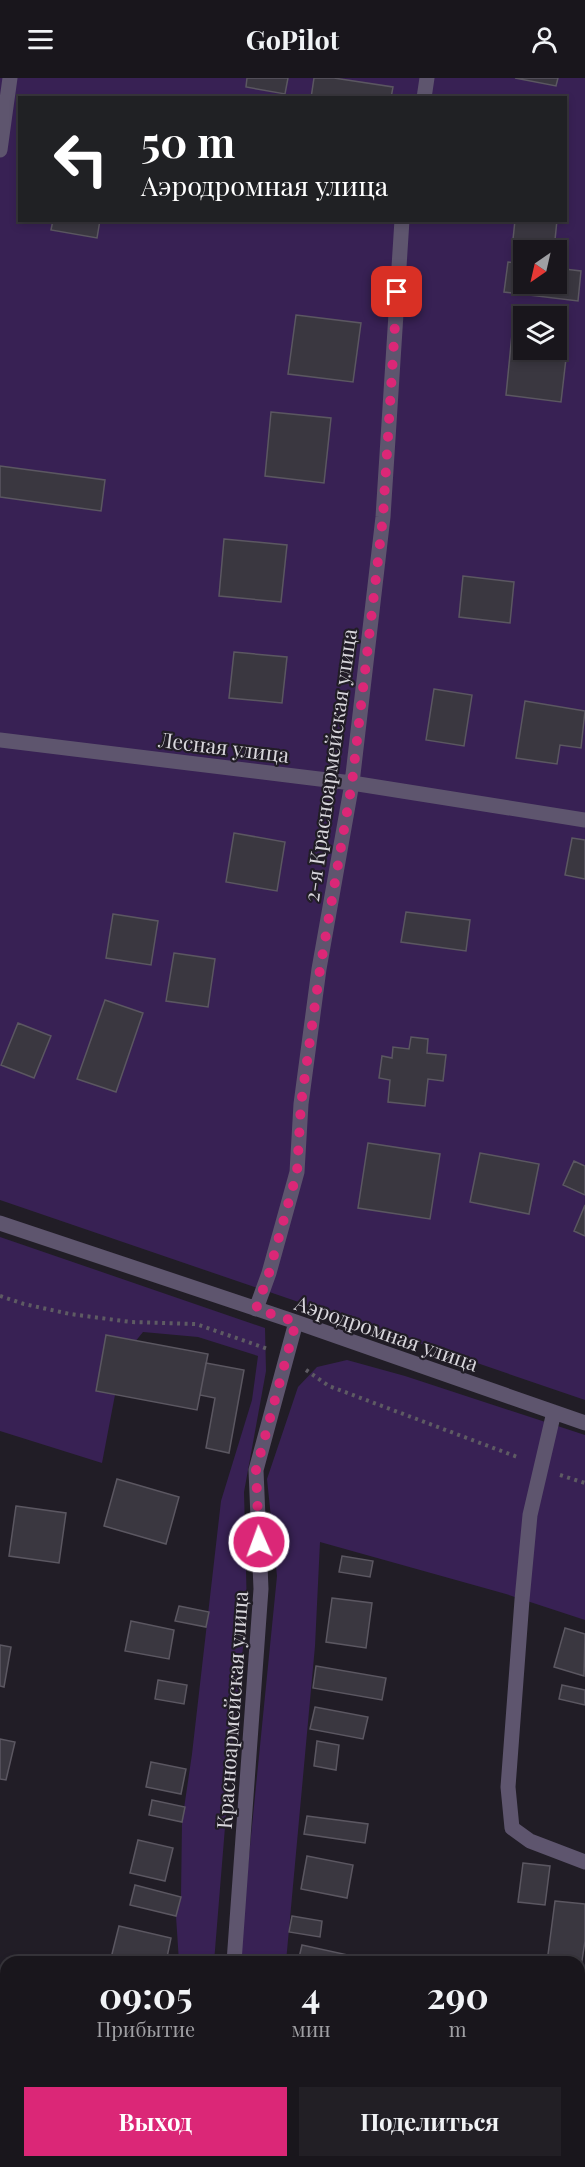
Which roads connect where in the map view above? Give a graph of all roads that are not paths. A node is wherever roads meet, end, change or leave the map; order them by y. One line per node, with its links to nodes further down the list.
1 (10, 78): 4 (street)
2 (427, 78): 3 (street)
3 (424, 96)
4 (0, 150)
5 (402, 222): 7 (street, 2-я Красноармейская улица)
6 (0, 740): 7 (street, Лесная улица)
7 (352, 783): 8 (street, Лесная улица); 10 (street, 2-я Красноармейская улица)
8 (585, 819)
9 (0, 1223): 10 (street, Аэродромная улица)
10 (256, 1309): 11 (street, Аэродромная улица)
11 (296, 1322): 12 (street, Аэродромная улица); 15 (street, Красноармейская улица)
12 (554, 1413): 13 (street, Аэродромная улица); 14 (street)
13 (585, 1423)
14 (585, 1862)
15 (234, 1956)

